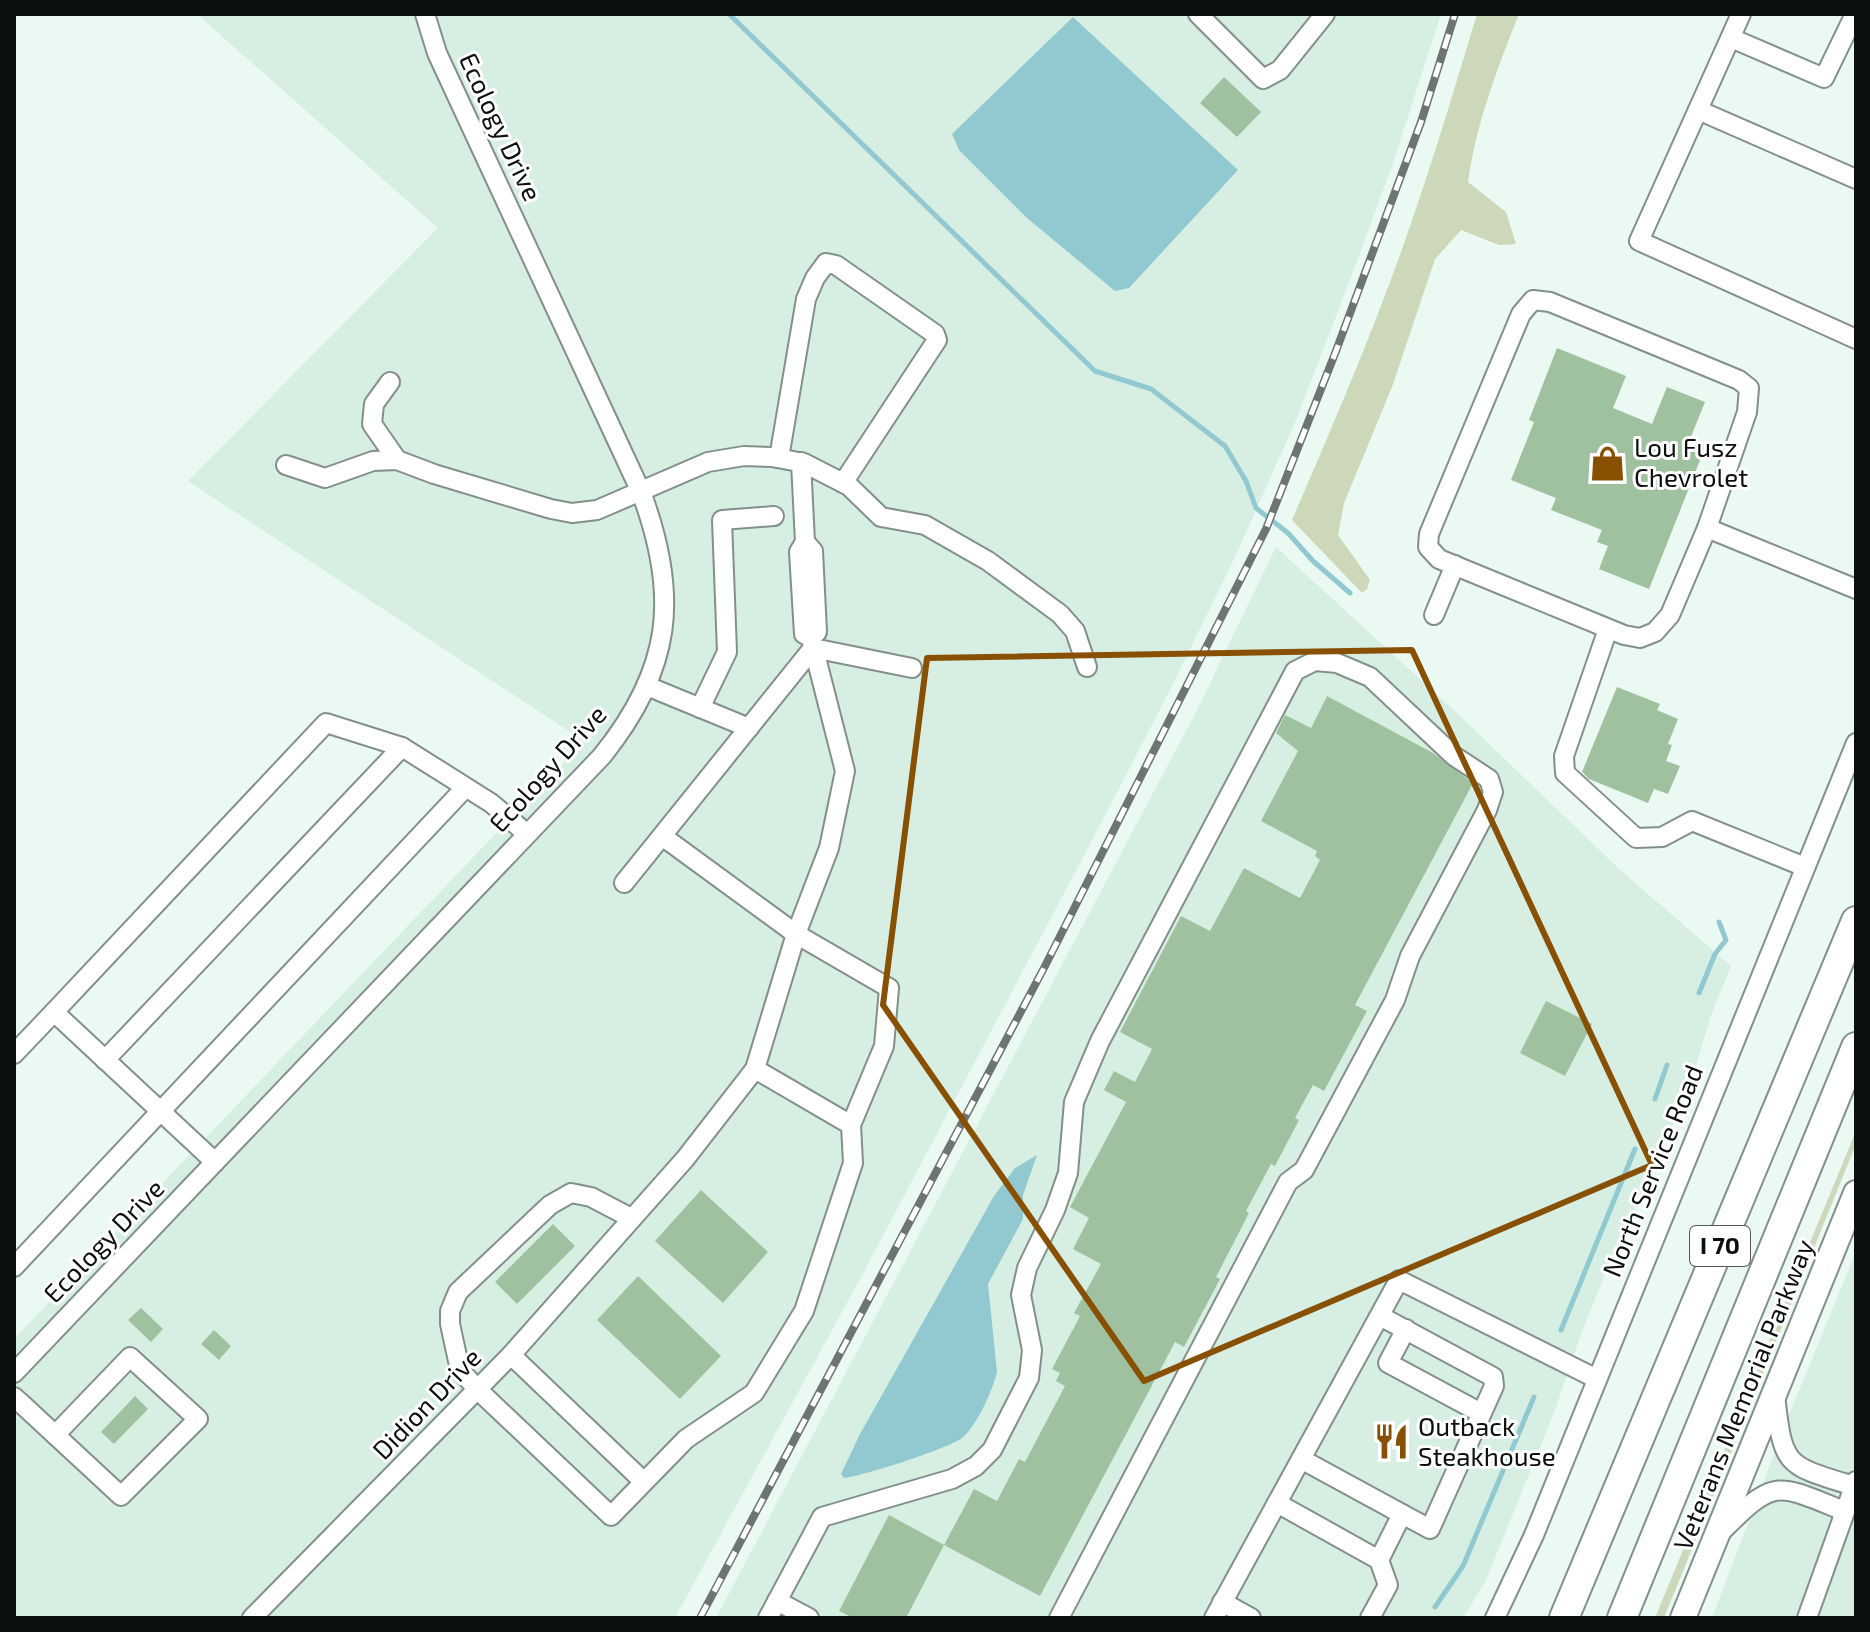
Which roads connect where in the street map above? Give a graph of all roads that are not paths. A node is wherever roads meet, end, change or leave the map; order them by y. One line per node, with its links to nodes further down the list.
1 (425, 14): 16 (street, Ecology Drive)
2 (1198, 14): 3 (street)
3 (1325, 14)
4 (1741, 14): 6 (street)
5 (1853, 25): 6 (street)
6 (1731, 38): 7 (street)
7 (1698, 110): 8 (street); 9 (street)
8 (1856, 179)
9 (1856, 339)
10 (390, 382): 12 (street)
11 (779, 458): 13 (street); 15 (street); 16 (street)
12 (397, 460): 14 (street); 16 (street)
13 (801, 462): 15 (street); 23 (street)
14 (286, 465)
15 (843, 483): 24 (street)
16 (641, 492): 26 (street, Ecology Drive)
17 (774, 516): 27 (street)
18 (1707, 528): 19 (street); 20 (street); 22 (street)
19 (1455, 565): 21 (street); 22 (street)
20 (1856, 589)
21 (1434, 615)
22 (1608, 629): 34 (street)
23 (812, 643): 25 (street); 28 (street); 37 (street)
24 (1087, 667)
25 (912, 668)
26 (647, 686): 27 (street); 32 (street, Ecology Drive)
27 (700, 708): 28 (street)
28 (749, 728): 33 (street)
29 (1856, 743): 34 (street, North Service Road)
30 (402, 747): 31 (street); 38 (street); 41 (street)
31 (465, 788): 32 (street); 43 (street)
32 (526, 833): 45 (street, Ecology Drive)
33 (662, 836): 35 (street); 37 (street)
34 (1805, 867): 53 (street, North Service Road)
35 (624, 883)
36 (1856, 921): 76 (highway, I 70)
37 (796, 934): 42 (street); 44 (street)
38 (54, 1012): 40 (street); 41 (street)
39 (1856, 1047): 77 (highway, I 70)
40 (14, 1054)
41 (105, 1060): 43 (street)
42 (755, 1069): 44 (street); 47 (street, Didion Drive)
43 (161, 1112): 45 (street); 48 (street)
44 (851, 1125): 60 (street)
45 (215, 1162): 52 (street, Ecology Drive)
46 (1856, 1193): 55 (main road, Veterans Memorial Parkway)
47 (631, 1218): 51 (street, Didion Drive); 54 (street)
48 (14, 1267)
49 (1380, 1316): 50 (street); 53 (street); 59 (street)
50 (1406, 1329): 57 (street); 57 (street)
51 (511, 1355): 54 (street, Didion Drive); 60 (street)
52 (14, 1373)
53 (1597, 1379): 75 (street, North Service Road)
54 (478, 1390): 60 (street); 69 (street, Didion Drive)
55 (1775, 1392): 61 (street); 65 (main road, Veterans Memorial Parkway)
56 (14, 1397): 58 (street)
57 (1481, 1413): 64 (street)
58 (55, 1435): 58 (street)
59 (1301, 1459): 62 (street); 64 (street)
60 (643, 1481)
61 (1855, 1484): 63 (street)
62 (1277, 1503): 66 (street); 68 (street)
63 (1844, 1511): 65 (street); 79 (street)
64 (1402, 1514): 66 (street)
65 (1716, 1537): 78 (main road, Veterans Memorial Parkway)
66 (1379, 1560): 74 (street)
67 (777, 1601): 70 (street); 71 (street); 72 (street)
68 (1218, 1610): 73 (street)
69 (252, 1618)
70 (768, 1618)
71 (809, 1618)
72 (1059, 1618)
73 (1251, 1618)
74 (1370, 1618)
75 (1495, 1618)
76 (1564, 1618)
77 (1622, 1618)
78 (1683, 1618)
79 (1807, 1618)

